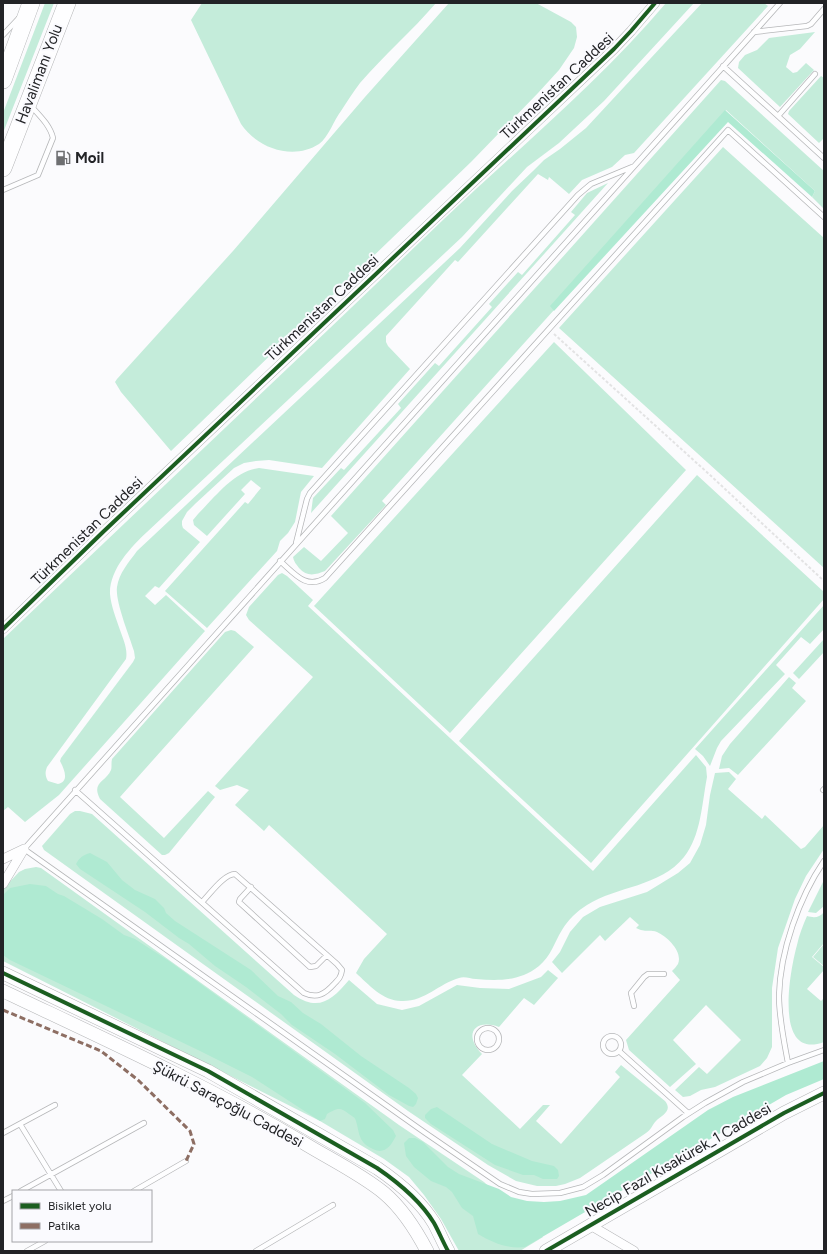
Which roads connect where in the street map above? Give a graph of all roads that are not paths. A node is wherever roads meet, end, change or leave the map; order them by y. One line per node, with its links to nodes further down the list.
1 (67, 3): 11 (highway, Havalimanı Yolu)
2 (655, 3): 20 (street, Türkmenistan Caddesi)
3 (780, 3): 6 (lane)
4 (30, 5): 7 (lane); 10 (highway)
5 (824, 9): 6 (lane)
6 (754, 32): 8 (lane)
7 (3, 35)
8 (723, 66): 12 (lane); 14 (lane)
9 (815, 74): 12 (lane)
10 (3, 80)
11 (28, 103): 15 (highway, Havalimanı Yolu); 16 (lane)
12 (778, 116): 13 (lane)
13 (824, 158)
14 (634, 166): 18 (lane); 18 (lane)
15 (3, 168)
16 (3, 190)
17 (824, 217): 19 (lane)
18 (295, 544): 19 (lane)
19 (280, 561): 21 (lane)
20 (3, 629)
21 (76, 790): 22 (lane); 27 (lane)
22 (24, 848): 23 (street); 25 (street); 39 (lane)
23 (3, 859)
24 (824, 861): 36 (lane)
25 (3, 884)
26 (250, 887): 27 (lane); 28 (lane); 28 (lane)
27 (202, 902): 28 (lane)
28 (327, 955)
29 (3, 973): 56 (street)
30 (664, 974): 32 (lane)
31 (3, 991): 55 (street, Şükrü Saraçoğlu Caddesi)
32 (634, 1006)
33 (496, 1047): 33 (lane)
34 (824, 1050): 36 (lane)
35 (619, 1051): 39 (lane)
36 (788, 1063): 39 (lane)
37 (824, 1093): 51 (street, Necip Fazıl Kısakürek_1 Caddesi)
38 (55, 1105): 41 (lane)
39 (688, 1113)
40 (144, 1123): 44 (lane)
41 (20, 1124): 42 (lane); 44 (lane)
42 (3, 1133)
43 (186, 1161): 47 (lane)
44 (51, 1174): 45 (lane); 46 (lane)
45 (23, 1190)
46 (60, 1190)
47 (136, 1190)
48 (12, 1196): 49 (lane)
49 (3, 1201)
50 (333, 1205): 54 (lane)
51 (590, 1225): 57 (street, Necip Fazıl Kısakürek_1 Caddesi); 58 (street)
52 (43, 1242): 53 (lane)
53 (27, 1251)
54 (256, 1251)
55 (427, 1251)
56 (448, 1251)
57 (546, 1251)
58 (634, 1251)

